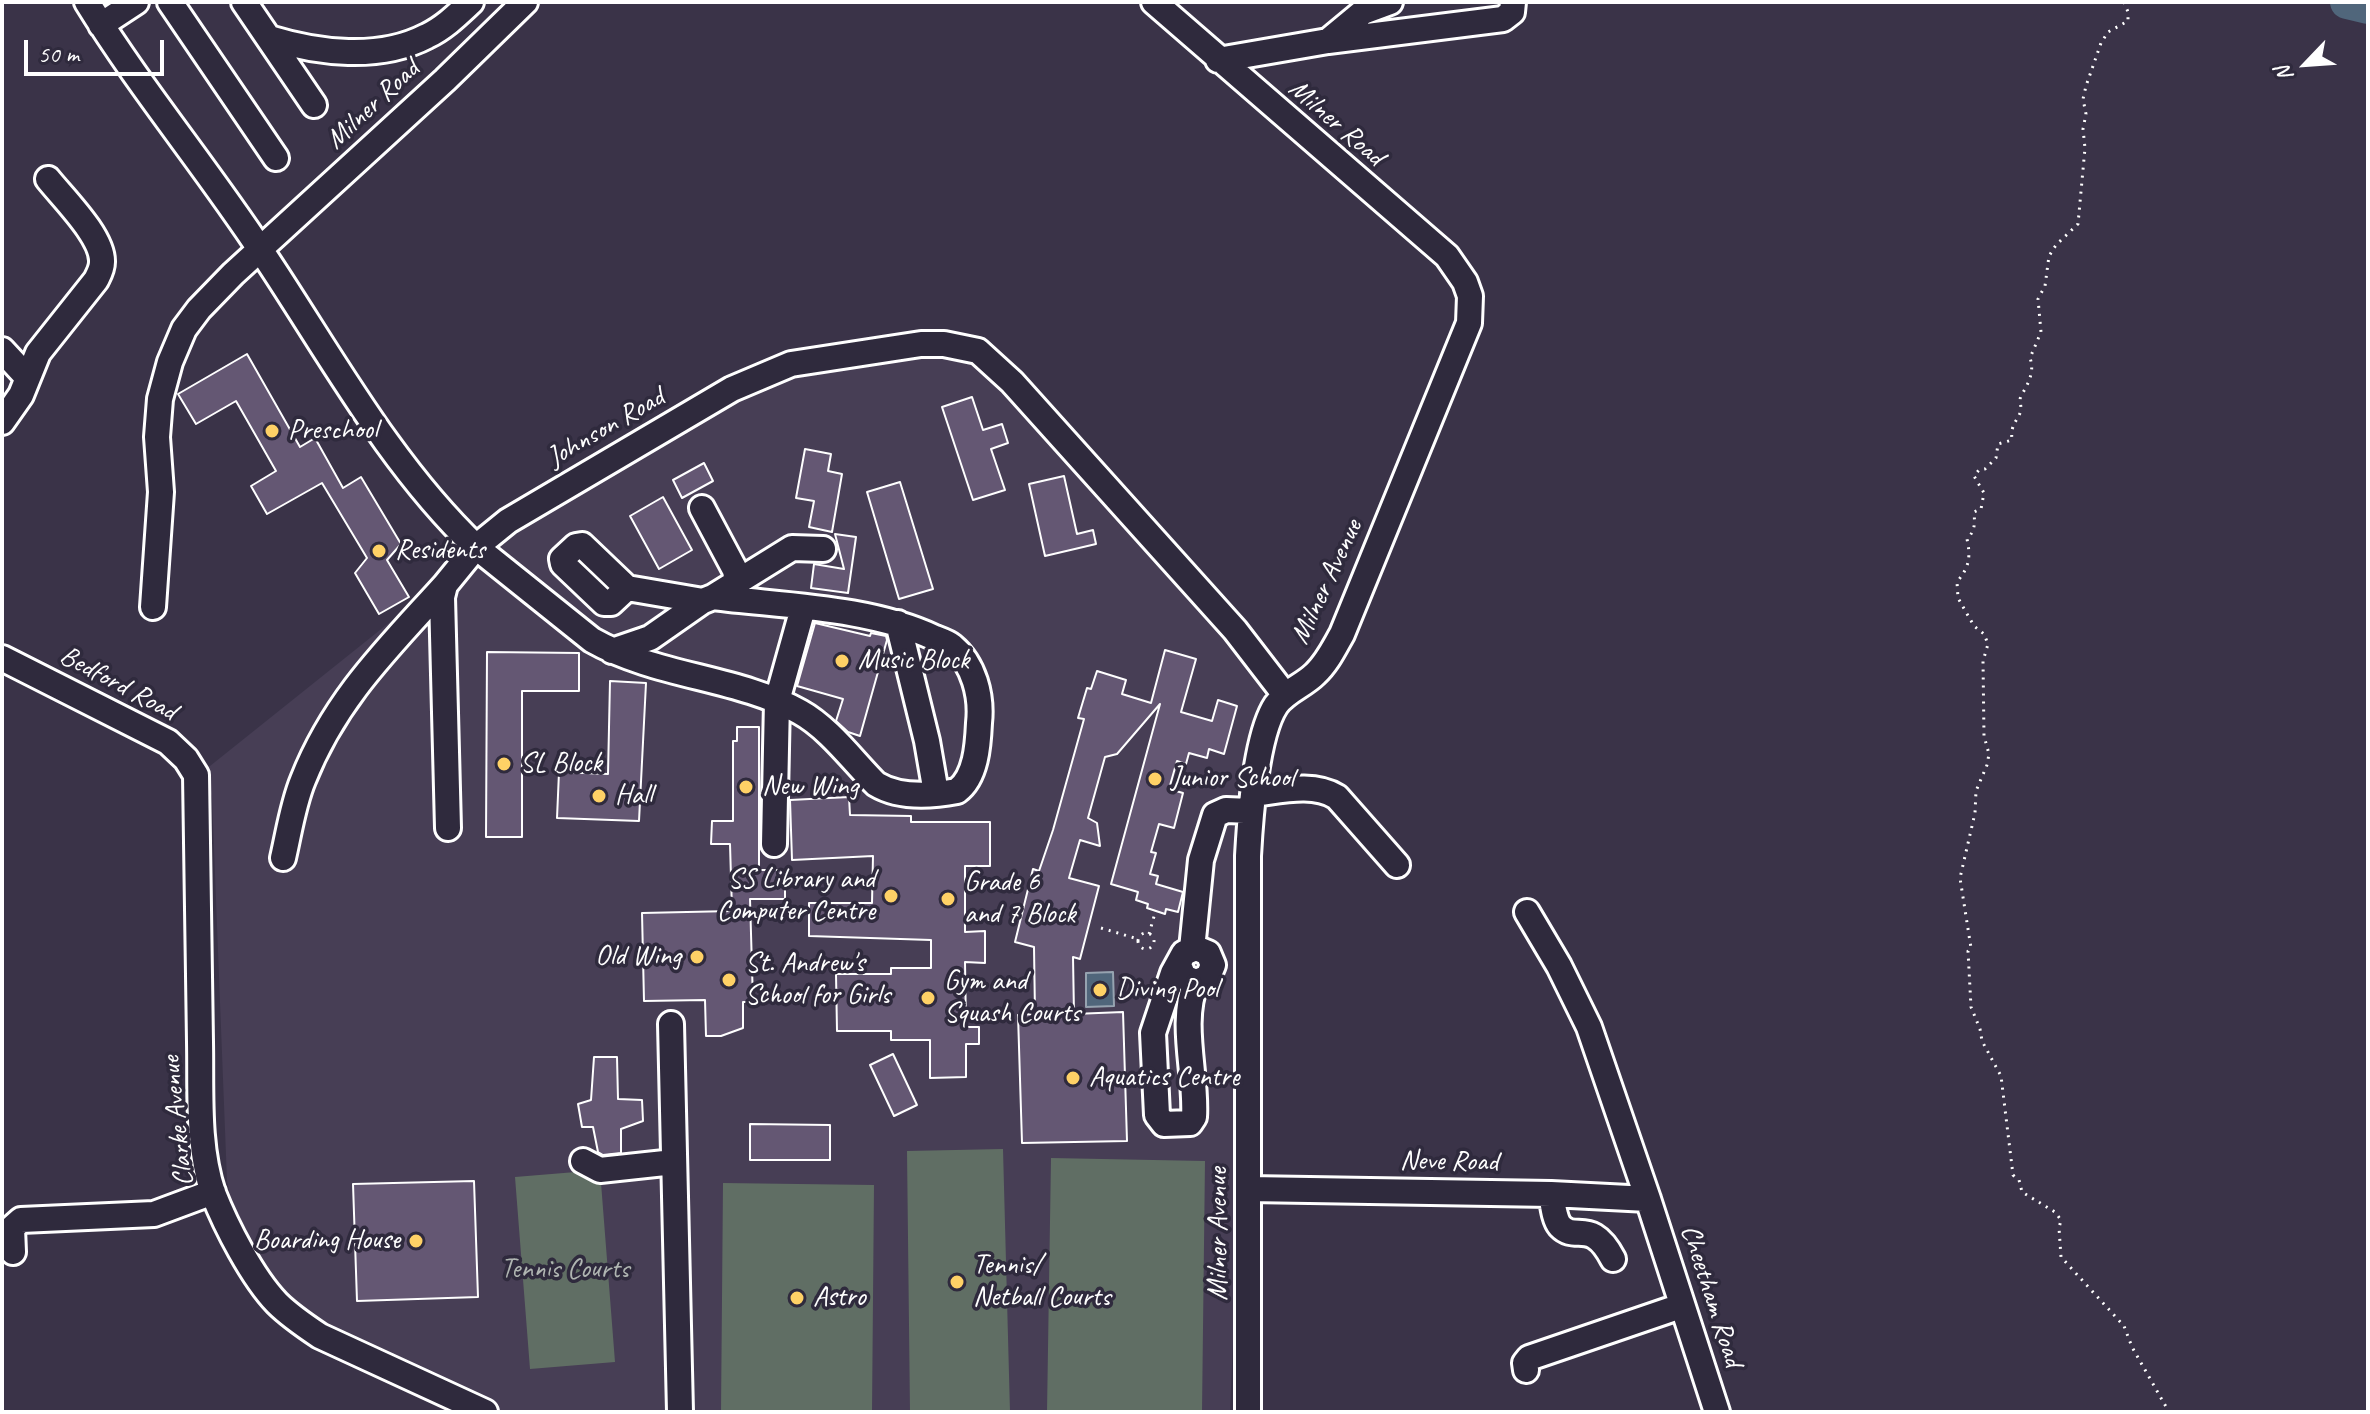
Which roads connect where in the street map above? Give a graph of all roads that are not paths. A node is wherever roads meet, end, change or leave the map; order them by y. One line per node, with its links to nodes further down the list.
1 (87, 2): 10 (street)
2 (136, 2): 10 (street)
3 (170, 2): 15 (street)
4 (244, 2): 11 (street)
5 (471, 2): 11 (street)
6 (525, 2): 17 (street, Milner Road)
7 (1154, 2): 13 (street, Milner Road)
8 (1390, 2): 12 (street)
9 (1513, 2): 12 (street)
10 (101, 25): 17 (street)
11 (269, 38): 14 (street)
12 (1328, 41): 13 (street)
13 (1218, 60): 18 (street, Milner Road)
14 (314, 105)
15 (276, 158)
16 (48, 179): 20 (street)
17 (260, 249): 23 (street); 29 (street, Milner Road)
18 (1470, 296): 34 (street, Milner Avenue)
19 (2, 350): 20 (street)
20 (27, 377): 21 (street)
21 (2, 422)
22 (702, 508): 25 (street)
23 (476, 547): 26 (street, Johnson Road); 28 (street); 34 (street, Johnson Road)
24 (823, 549): 25 (street)
25 (737, 583): 27 (street)
26 (445, 585): 39 (street); 41 (street, Johnson Road)
27 (708, 599): 28 (street); 30 (street); 32 (street)
28 (547, 605): 32 (street)
29 (153, 607)
30 (803, 608): 31 (street); 35 (street)
31 (898, 623): 37 (street); 37 (street)
32 (612, 651): 35 (street)
33 (2, 658): 36 (street, Bedford Road)
34 (1285, 695): 38 (street, Milner Avenue)
35 (777, 701): 37 (street); 40 (street)
36 (196, 775): 50 (street, Clarke Avenue)
37 (936, 793)
38 (1252, 803): 42 (street); 44 (street); 45 (street, Milner Avenue)
39 (448, 828)
40 (774, 844)
41 (283, 858)
42 (1397, 865)
43 (1527, 912): 52 (street, Cheetham Road)
44 (1197, 964): 44 (street); 45 (street)
45 (1247, 977): 49 (street, Milner Avenue)
46 (671, 1024): 48 (street)
47 (583, 1161): 48 (street)
48 (674, 1162): 58 (street)
49 (1249, 1189): 51 (street, Neve Road); 59 (street, Milner Avenue)
50 (213, 1192): 53 (street); 57 (street, Clarke Avenue)
51 (1551, 1194): 52 (street, Neve Road); 54 (street)
52 (1648, 1199): 55 (street, Cheetham Road)
53 (13, 1252)
54 (1613, 1259)
55 (1681, 1306): 56 (street); 60 (street, Cheetham Road)
56 (1526, 1370)
57 (485, 1412)
58 (680, 1412)
59 (1248, 1412)
60 (1717, 1412)

